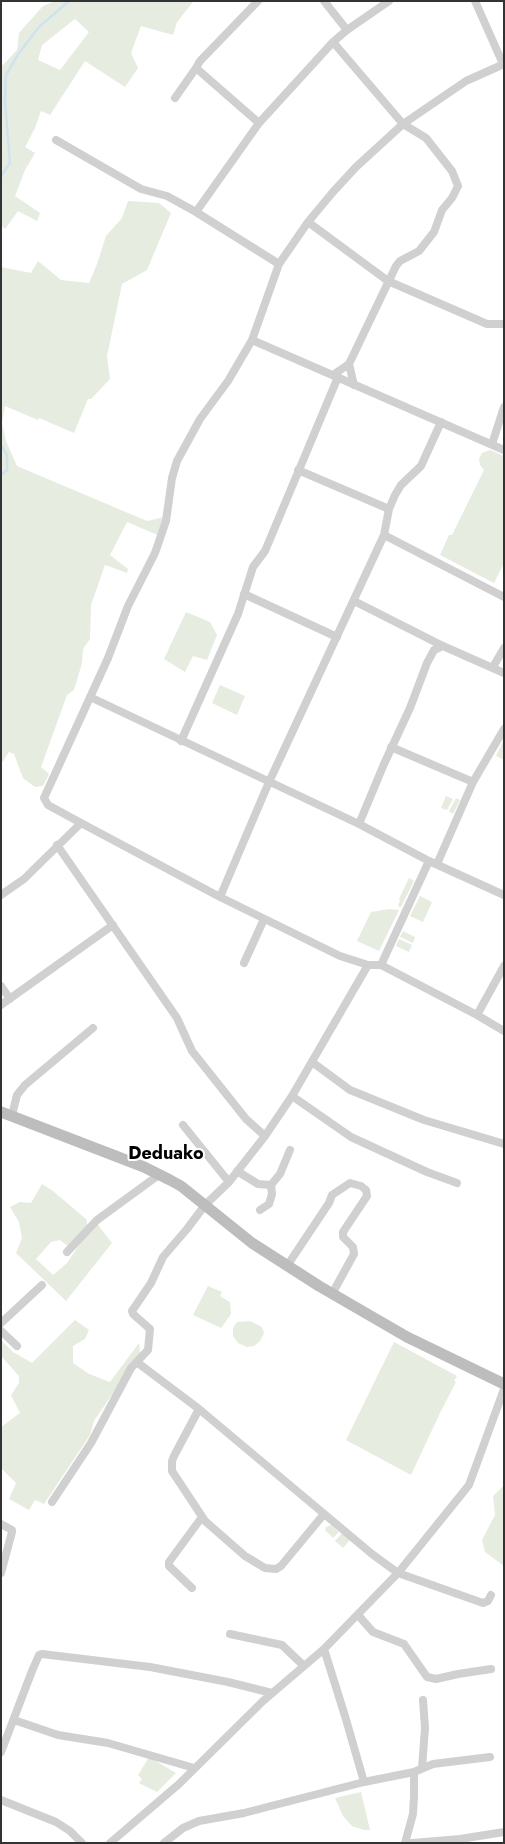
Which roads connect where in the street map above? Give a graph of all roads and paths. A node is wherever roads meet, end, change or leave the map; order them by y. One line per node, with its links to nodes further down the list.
1 (258, 1): 8 (street)
2 (324, 1): 5 (street)
3 (389, 1): 5 (street)
4 (475, 1): 7 (street)
5 (347, 30): 6 (street)
6 (333, 42): 10 (street); 11 (street)
7 (503, 64): 11 (street)
8 (196, 68): 9 (street); 10 (street)
9 (175, 98)
10 (259, 123): 13 (street)
11 (403, 124): 14 (street); 16 (street)
12 (56, 140): 13 (street)
13 (196, 212): 15 (street)
14 (308, 222): 15 (street); 16 (street)
15 (279, 264): 18 (street)
16 (388, 281): 17 (street); 19 (street)
17 (504, 324)
18 (252, 340): 20 (street); 37 (street)
19 (349, 364): 20 (street); 21 (street)
20 (336, 376): 21 (street); 26 (street)
21 (354, 385): 23 (street)
22 (504, 407): 24 (street)
23 (441, 422): 24 (street); 27 (street)
24 (492, 444): 25 (street)
25 (504, 450)
26 (298, 470): 27 (street); 29 (street)
27 (389, 509): 28 (street)
28 (384, 535): 30 (street); 31 (street)
29 (244, 594): 32 (street); 39 (street)
30 (504, 597)
31 (354, 601): 32 (street); 33 (street)
32 (337, 637): 41 (street)
33 (443, 646): 35 (street); 40 (street)
34 (504, 648): 35 (street)
35 (493, 668): 36 (street)
36 (504, 673)
37 (90, 697): 39 (street); 43 (street)
38 (504, 729): 42 (street)
39 (181, 741): 41 (street)
40 (392, 747): 42 (street); 44 (street)
41 (269, 782): 44 (street); 50 (street)
42 (473, 782): 47 (street)
43 (81, 823): 45 (street); 50 (street)
44 (359, 824): 46 (street)
45 (57, 845): 48 (street); 52 (street)
46 (429, 861): 47 (street); 55 (street)
47 (437, 864): 49 (street)
48 (1, 895)
49 (504, 895)
50 (220, 897): 51 (street)
51 (264, 919): 53 (street); 54 (street)
52 (113, 926): 58 (street); 67 (street)
53 (244, 963)
54 (368, 965): 55 (street); 63 (street)
55 (381, 965): 60 (street)
56 (504, 966): 60 (street)
57 (1, 986): 58 (street)
58 (10, 999): 59 (street)
59 (1, 1005)
60 (477, 1015): 62 (street)
61 (93, 1028): 65 (street)
62 (504, 1031)
63 (312, 1062): 64 (street); 68 (street)
64 (292, 1096): 67 (street); 73 (street)
65 (6, 1113): 71 (street)
66 (183, 1125): 72 (street)
67 (265, 1136): 70 (street)
68 (504, 1144)
69 (290, 1150): 74 (street)
70 (238, 1171): 72 (street); 74 (street)
71 (160, 1174): 75 (street); 77 (street)
72 (229, 1182): 75 (street)
73 (457, 1182)
74 (272, 1185): 76 (street)
75 (205, 1205): 78 (street); 84 (street)
76 (260, 1210)
77 (67, 1252)
78 (287, 1266): 80 (street); 80 (street)
79 (42, 1285): 81 (street)
80 (332, 1294): 85 (street)
81 (1, 1323)
82 (1, 1331): 83 (street)
83 (18, 1346)
84 (138, 1363): 87 (street); 88 (street)
85 (504, 1384)
86 (504, 1389): 93 (street)
87 (199, 1410): 89 (street); 90 (street)
88 (52, 1502)
89 (324, 1514): 90 (street); 93 (street)
90 (202, 1517): 94 (street)
91 (1, 1524): 92 (street)
92 (1, 1573)
93 (398, 1574): 95 (street); 96 (street)
94 (192, 1588)
95 (491, 1595)
96 (358, 1615): 98 (street); 100 (street)
97 (230, 1634): 99 (street)
98 (324, 1649): 99 (street); 109 (street)
99 (304, 1666): 101 (street)
100 (491, 1669)
101 (272, 1693): 103 (street); 106 (street)
102 (423, 1700): 107 (street)
103 (14, 1720): 104 (street); 106 (street)
104 (1, 1752)
105 (490, 1757): 107 (street)
106 (194, 1768): 113 (street)
107 (422, 1768): 108 (street)
108 (414, 1772): 109 (street); 115 (street)
109 (364, 1782): 114 (street)
110 (1, 1800): 112 (street)
111 (504, 1832): 116 (street)
112 (82, 1843)
113 (110, 1843)
114 (164, 1843)
115 (405, 1843)
116 (412, 1843)

